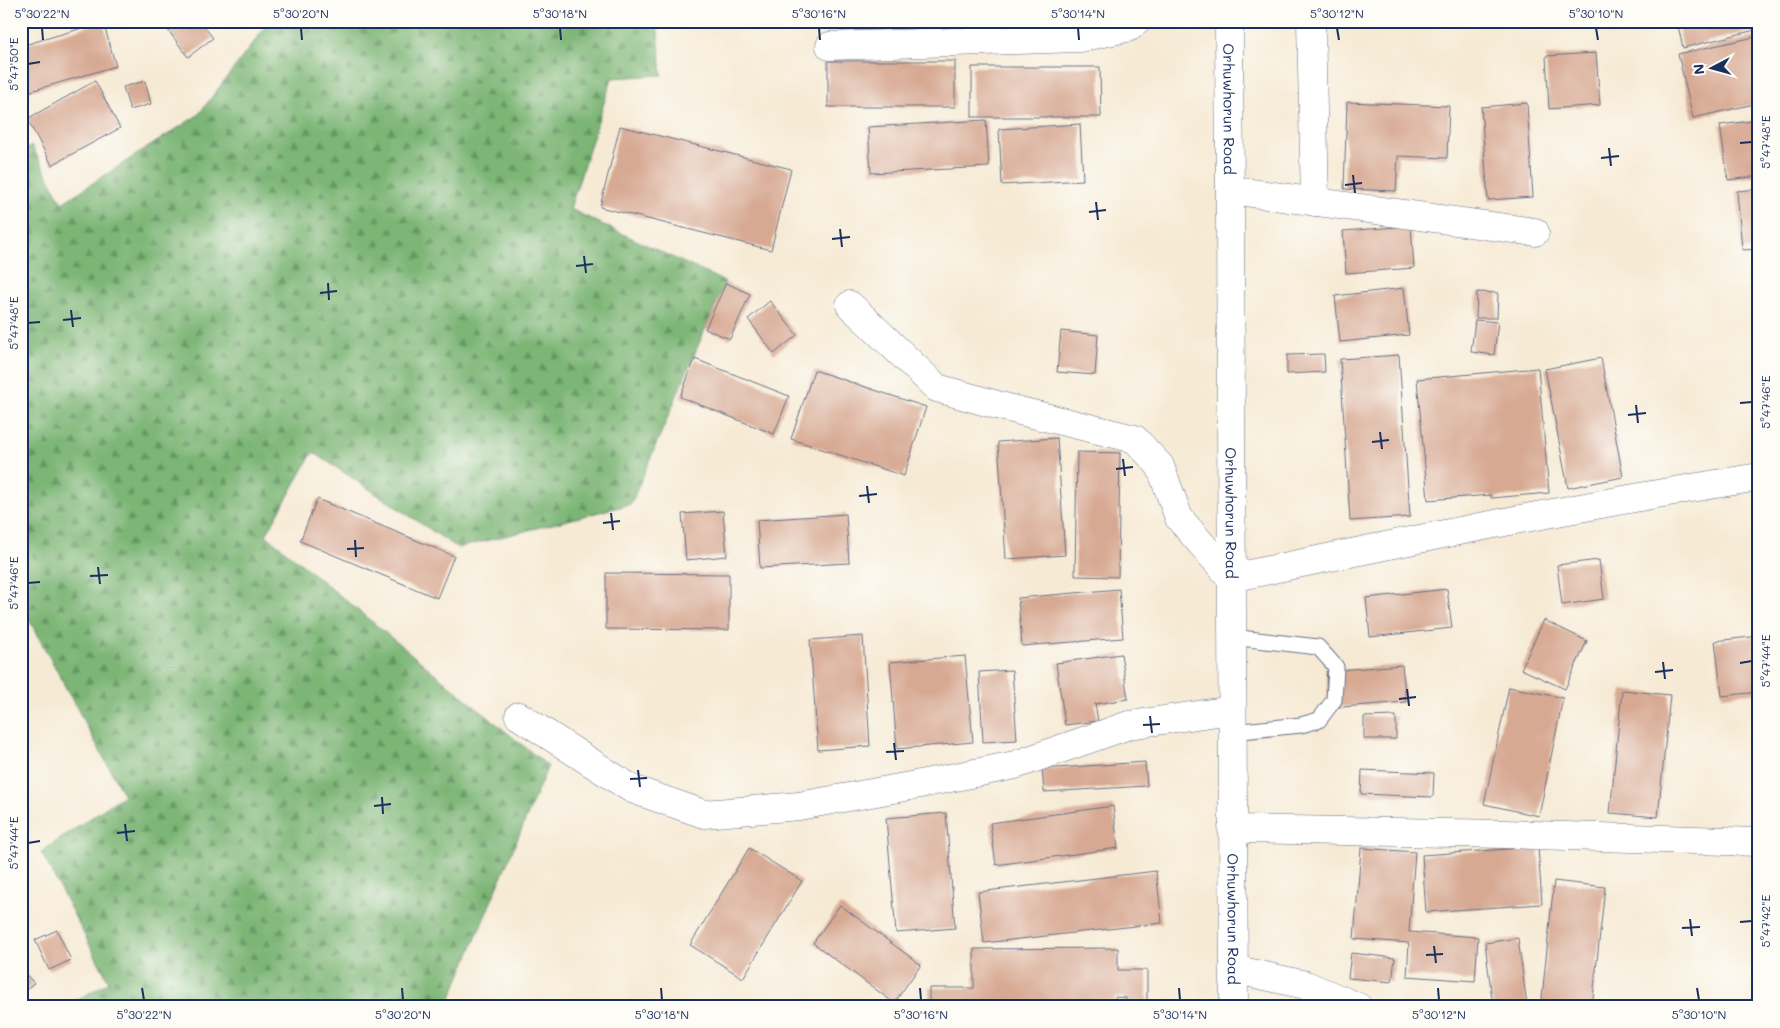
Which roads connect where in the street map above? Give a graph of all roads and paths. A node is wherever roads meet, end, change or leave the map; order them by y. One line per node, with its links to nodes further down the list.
1 (1136, 21): 4 (street)
2 (1230, 21): 5 (street, Orhuwhorun Road)
3 (1311, 21): 6 (street)
4 (830, 46)
5 (1230, 190): 6 (street); 10 (street, Orhuwhorun Road)
6 (1315, 202): 7 (street)
7 (1535, 232)
8 (850, 304): 10 (street)
9 (1759, 477): 10 (street)
10 (1231, 578): 11 (street, Orhuwhorun Road)
11 (1231, 636): 13 (street, Orhuwhorun Road); 13 (lane)
12 (519, 716): 13 (street)
13 (1232, 721): 14 (street, Orhuwhorun Road)
14 (1232, 829): 15 (street); 16 (street, Orhuwhorun Road)
15 (1759, 842)
16 (1233, 969): 17 (street, Orhuwhorun Road); 18 (street)
17 (1234, 1007)
18 (1358, 1007)

